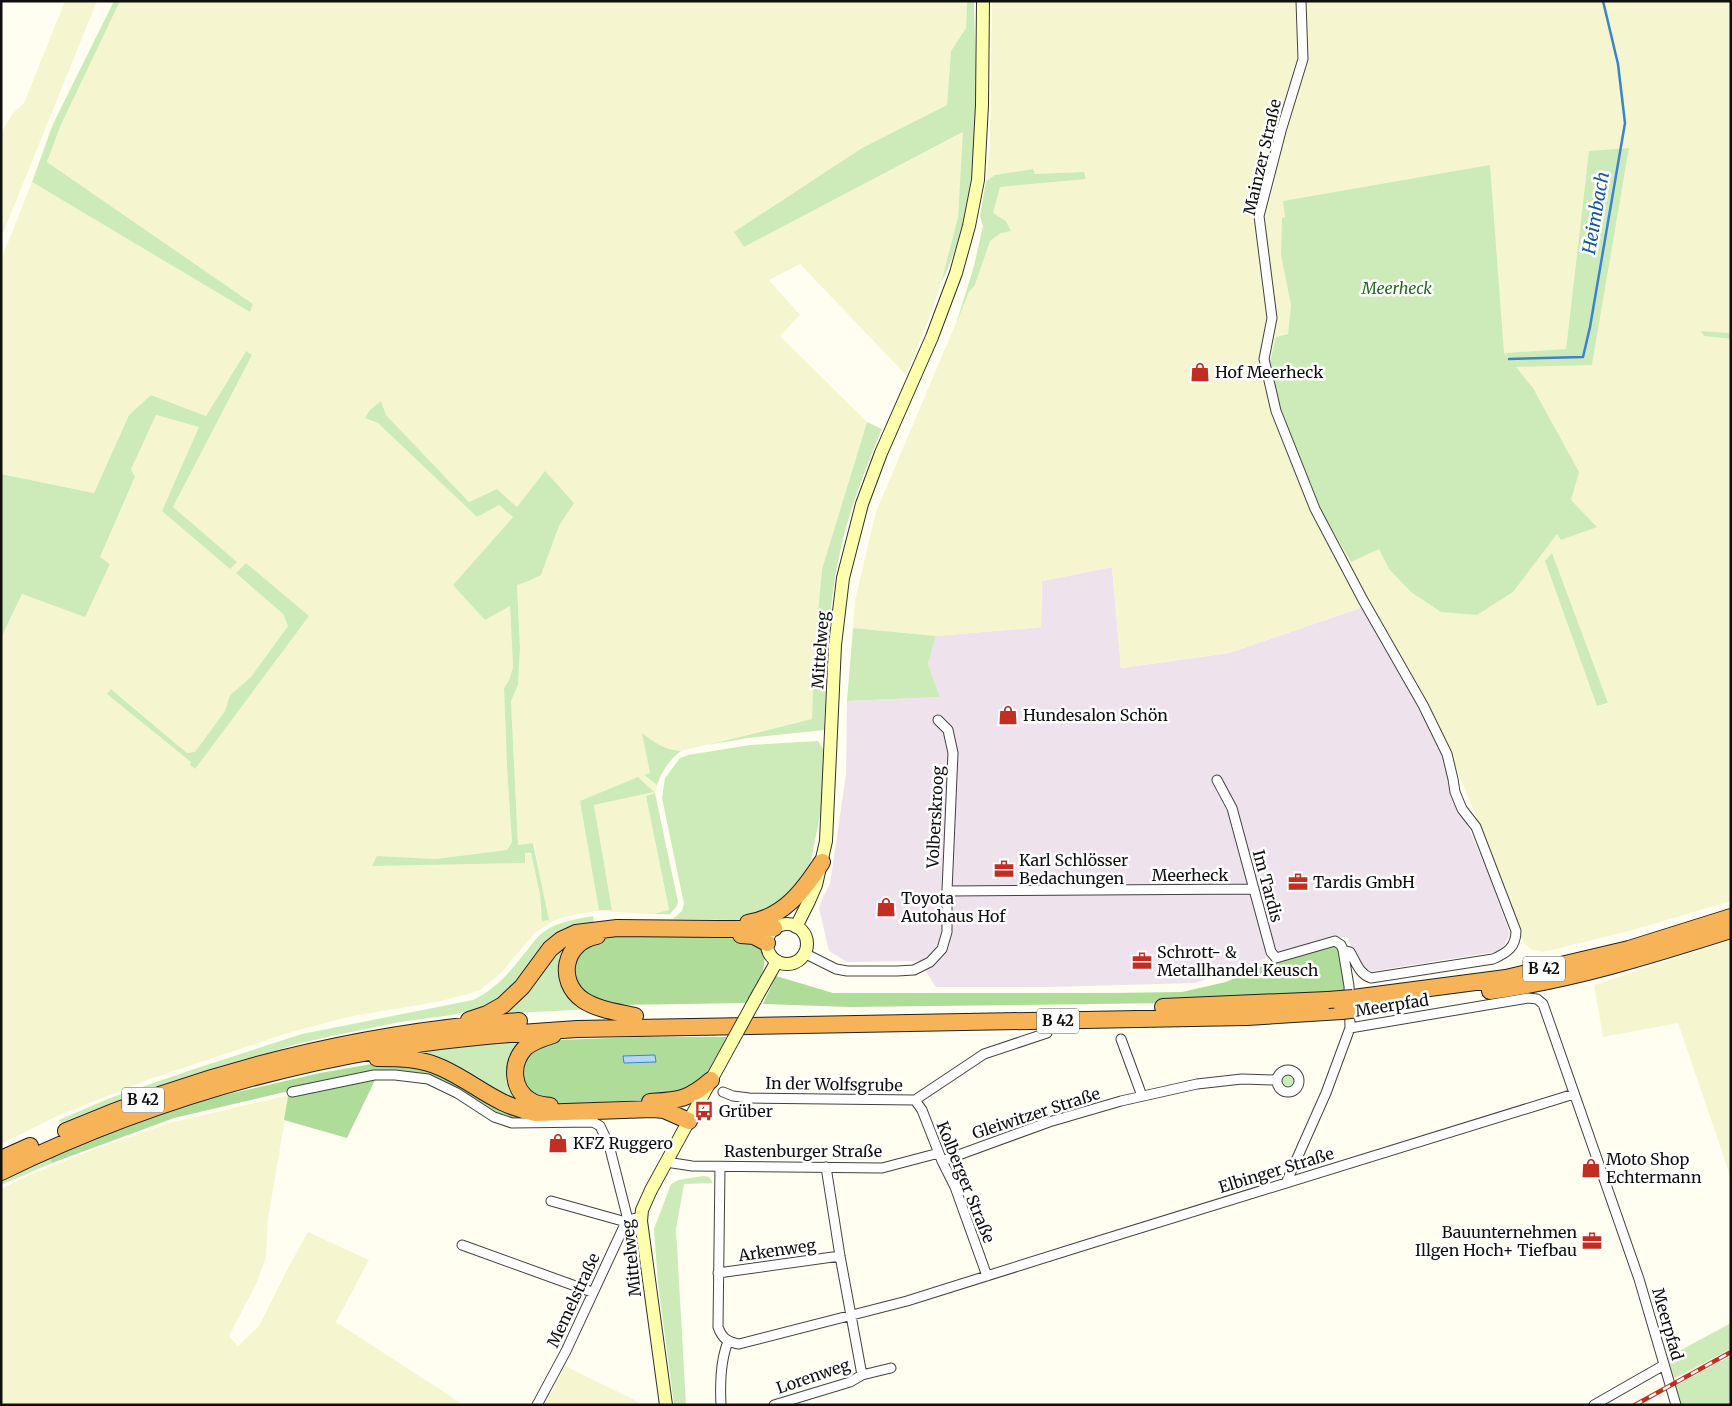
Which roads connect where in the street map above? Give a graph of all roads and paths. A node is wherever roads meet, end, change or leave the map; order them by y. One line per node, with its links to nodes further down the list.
1 (983, 1): 6 (main road, Mittelweg)
2 (1301, 1): 3 (street, Mainzer Straße)
3 (1363, 600): 15 (street, Meerpfad)
4 (938, 720): 8 (street, Volberskroog)
5 (1217, 780): 7 (street, Im Tardis)
6 (822, 862): 10 (main road, Mittelweg); 12 (highway)
7 (1253, 889): 8 (street, Meerheck); 15 (street, Im Tardis)
8 (946, 891): 16 (street, Volberskroog)
9 (1731, 918): 18 (highway, B 42)
10 (796, 926): 11 (main road); 16 (main road)
11 (774, 928): 12 (highway); 14 (main road)
12 (717, 929): 22 (highway)
13 (1731, 930): 18 (highway, B 42)
14 (767, 943): 17 (main road); 19 (highway)
15 (1343, 950): 20 (street, Meerpfad)
16 (804, 953): 17 (main road)
17 (777, 961): 26 (main road, Mittelweg, bridge)
18 (1356, 1003): 19 (highway, B 42, bridge); 21 (highway, B 42, bridge)
19 (635, 1016): 22 (highway, B 42)
20 (1350, 1028): 30 (street, Meerpfad); 41 (street)
21 (577, 1029): 25 (highway, B 42); 32 (highway)
22 (435, 1030): 36 (highway, B 42)
23 (1047, 1033): 33 (street, In der Wolfsgrube)
24 (1121, 1039): 31 (street)
25 (343, 1057): 34 (highway); 40 (highway, B 42)
26 (711, 1080): 32 (highway); 34 (main road, Mittelweg)
27 (1276, 1080): 31 (street, Gleiwitzer Straße)
28 (292, 1092): 44 (street, Mittelweg)
29 (723, 1092): 33 (street, In der Wolfsgrube)
30 (1574, 1094): 41 (street, Elbinger Straße); 52 (street, Meerpfad)
31 (1142, 1096): 35 (street, Gleiwitzer Straße)
32 (674, 1100): 34 (highway)
33 (915, 1100): 35 (street, Kolberger Straße)
34 (691, 1116): 37 (main road, Mittelweg)
35 (940, 1157): 39 (street, Rastenburger Straße); 48 (street, Kolberger Straße)
36 (1, 1159)
37 (666, 1162): 38 (street, Rastenburger Straße); 43 (main road, Mittelweg)
38 (720, 1166): 39 (street, Rastenburger Straße); 47 (street)
39 (826, 1167): 46 (street, Lorenweg)
40 (1, 1172)
41 (1286, 1182): 48 (street, Elbinger Straße)
42 (551, 1201): 44 (street, Mittelweg)
43 (642, 1216): 44 (street); 56 (main road, Mittelweg)
44 (627, 1221): 49 (street, Memelstraße)
45 (462, 1245): 49 (street)
46 (840, 1256): 47 (street, Arkenweg); 50 (street, Lorenweg)
47 (718, 1273): 51 (street)
48 (986, 1276): 50 (street, Elbinger Straße)
49 (592, 1292): 55 (street, Memelstraße)
50 (851, 1316): 51 (street, Elbinger Straße); 54 (street, Lorenweg)
51 (728, 1342): 57 (street)
52 (1664, 1365): 59 (street); 60 (street, Meerpfad)
53 (891, 1368): 54 (street, Lorenweg)
54 (862, 1375): 58 (street, Lorenweg)
55 (537, 1405)
56 (666, 1405)
57 (721, 1405)
58 (774, 1405)
59 (1594, 1405)
60 (1676, 1405)

